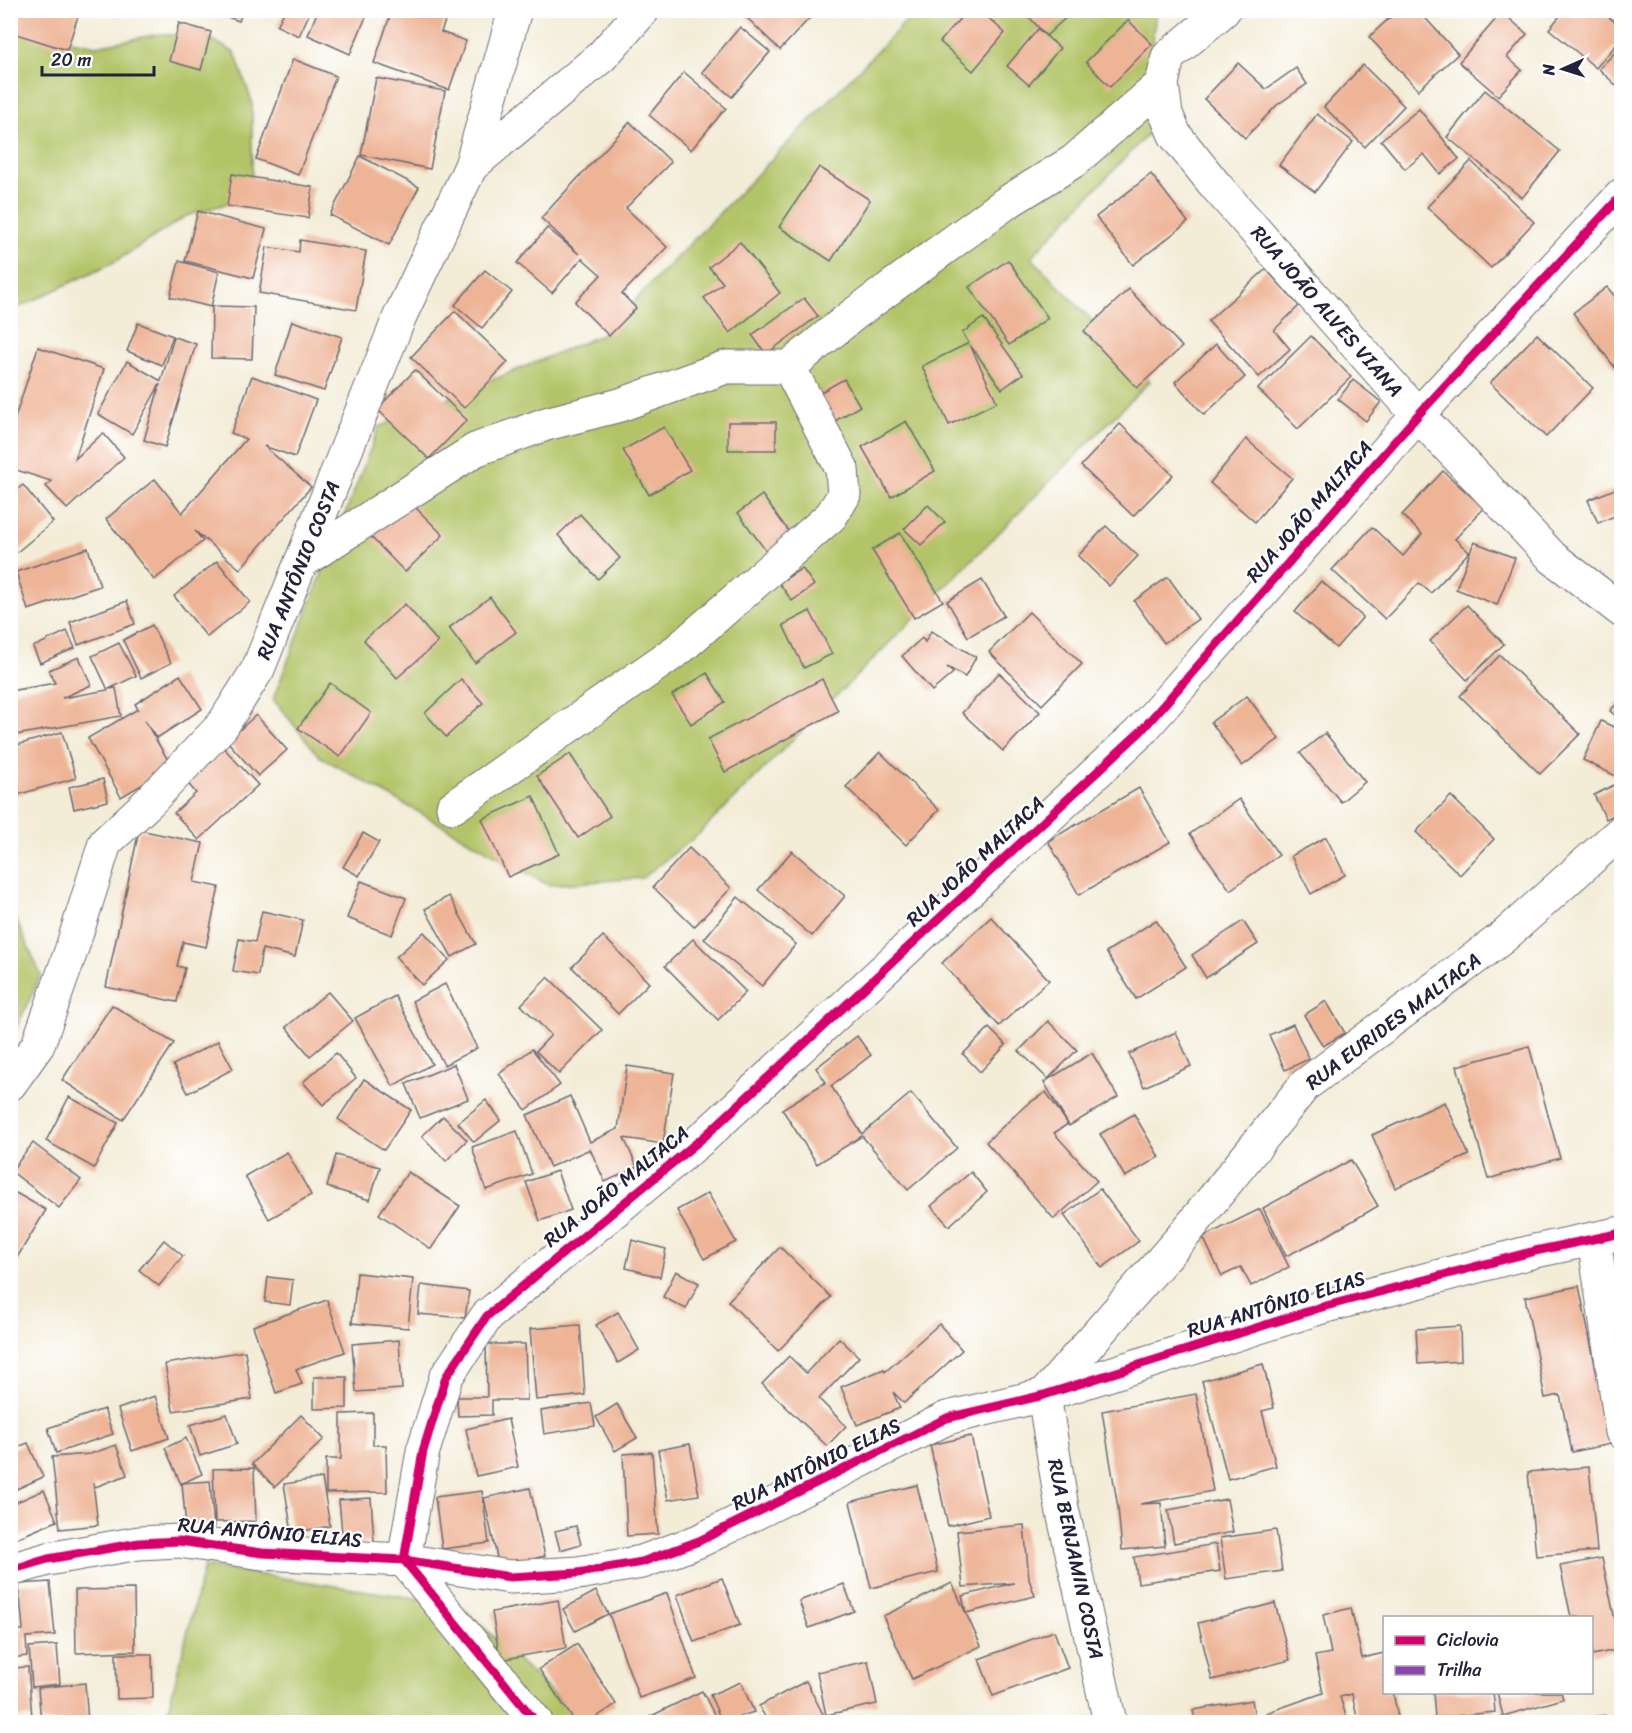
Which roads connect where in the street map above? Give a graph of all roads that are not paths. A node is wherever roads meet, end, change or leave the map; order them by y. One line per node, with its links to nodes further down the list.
1 (515, 10): 5 (street, RUA ANTÔNIO COSTA)
2 (643, 10): 5 (street)
3 (1224, 10): 4 (street, RUA JOÃO ALVES VIANA)
4 (1162, 84): 7 (street); 8 (street, RUA JOÃO ALVES VIANA)
5 (471, 166): 9 (street, RUA ANTÔNIO COSTA)
6 (1622, 195): 8 (street, RUA JOÃO MALTACA)
7 (789, 367): 9 (street); 11 (street)
8 (1418, 415): 10 (street, RUA JOÃO ALVES VIANA); 17 (street, RUA JOÃO MALTACA)
9 (301, 562): 13 (street, RUA ANTÔNIO COSTA)
10 (1622, 611)
11 (453, 807)
12 (1622, 831): 15 (street, RUA EURIDES MALTACA)
13 (10, 1084)
14 (1608, 1236): 15 (street, RUA ANTÔNIO ELIAS); 16 (street)
15 (1044, 1395): 17 (street, RUA ANTÔNIO ELIAS); 20 (street, RUA BENJAMIN COSTA)
16 (1622, 1432)
17 (404, 1560): 18 (street, RUA ANTÔNIO ELIAS); 19 (street)
18 (10, 1570)
19 (536, 1722)
20 (1110, 1722)

